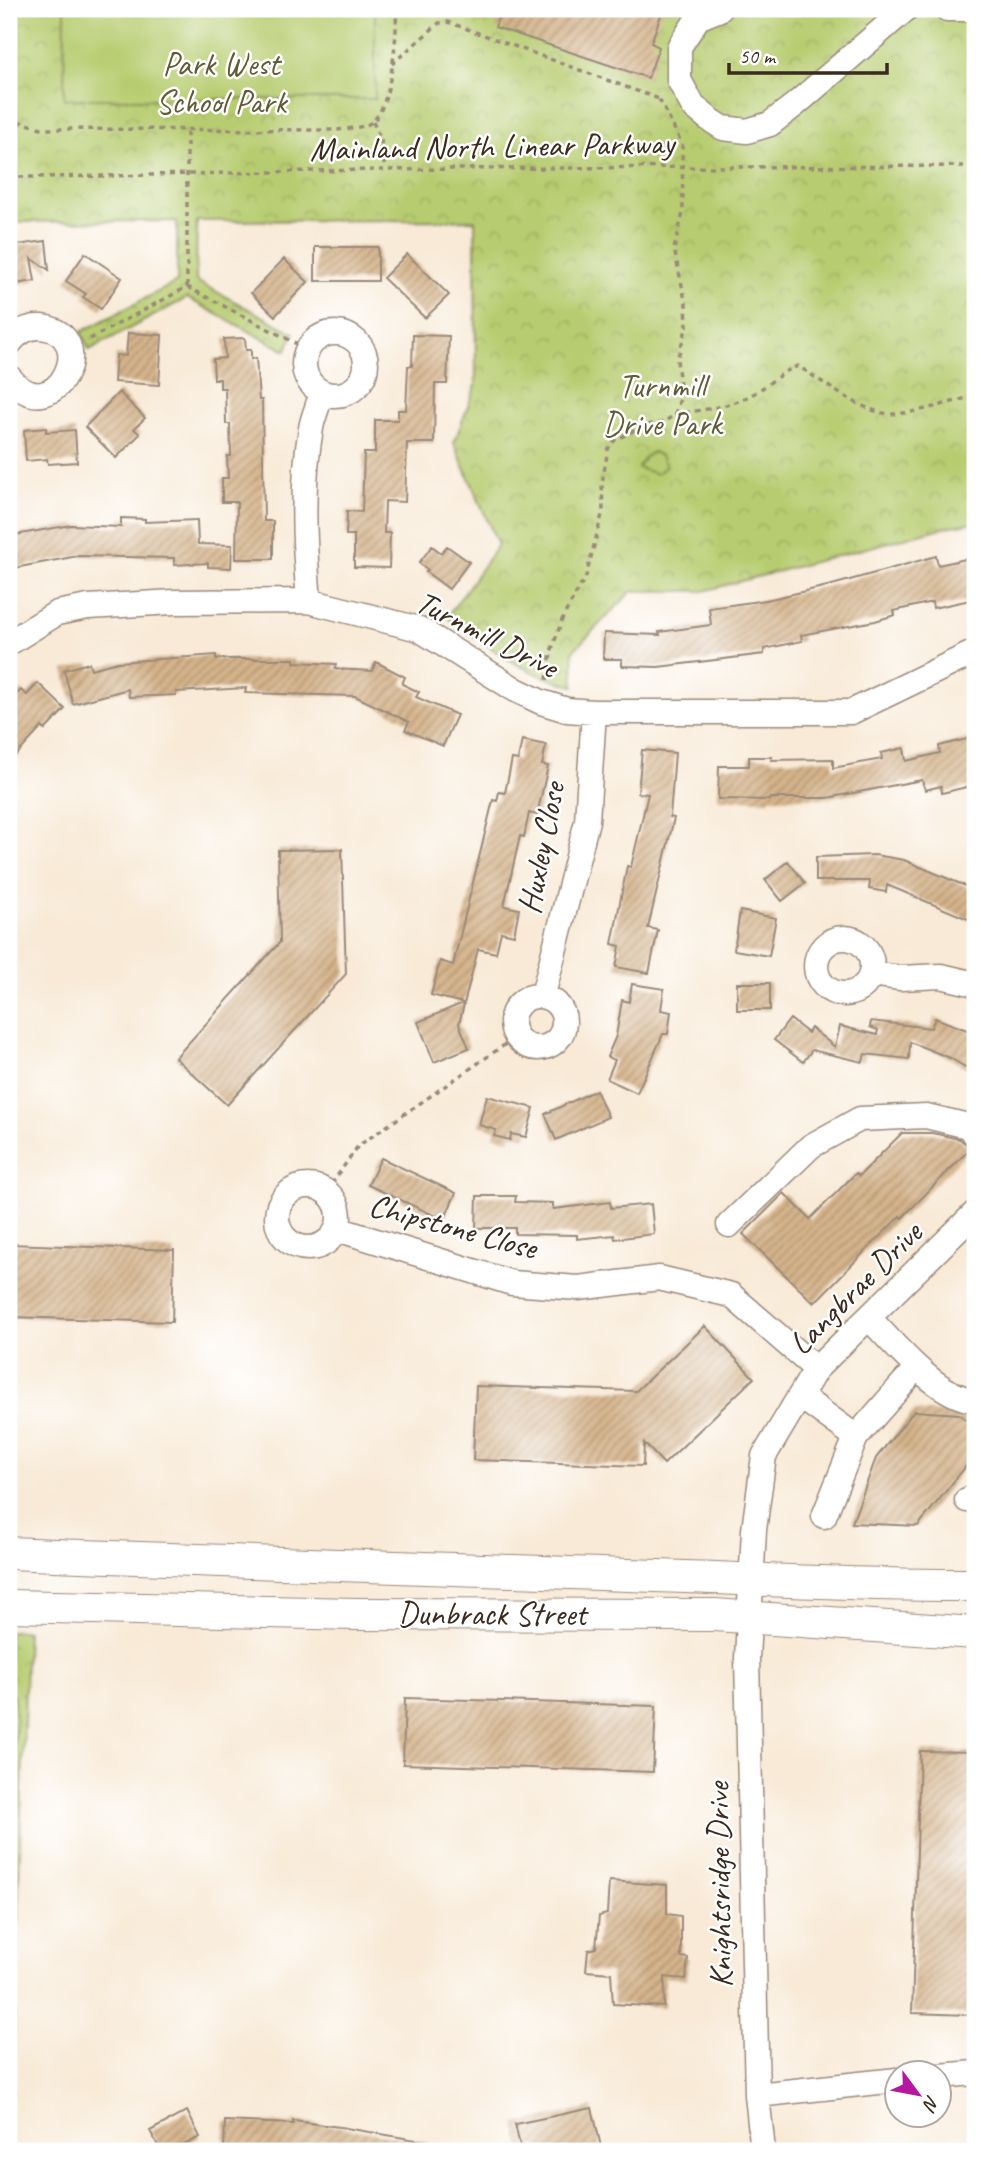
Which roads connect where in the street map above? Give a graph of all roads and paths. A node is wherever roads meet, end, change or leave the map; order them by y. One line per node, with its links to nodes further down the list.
1 (396, 9): 7 (path)
2 (720, 9): 3 (street)
3 (906, 9)
4 (947, 9): 5 (street)
5 (975, 9)
6 (9, 43): 8 (path)
7 (391, 66): 9 (path); 13 (path)
8 (20, 122): 10 (path); 11 (path)
9 (373, 122): 10 (path); 14 (path)
10 (187, 129): 15 (path)
11 (9, 163)
12 (975, 166): 13 (path, Mainland North Linear Parkway)
13 (682, 167): 14 (path, Mainland North Linear Parkway); 24 (path)
14 (385, 170): 15 (path, Mainland North Linear Parkway)
15 (187, 173): 16 (path, Mainland North Linear Parkway); 17 (path)
16 (9, 177)
17 (187, 287): 19 (path); 20 (path)
18 (9, 344): 19 (street)
19 (69, 348): 21 (street)
20 (307, 349): 22 (street); 22 (street)
21 (9, 377)
22 (322, 392): 25 (street)
23 (975, 396): 24 (path)
24 (675, 414): 28 (path)
25 (309, 601): 26 (street, Turnmill Drive); 28 (street, Turnmill Drive)
26 (9, 643)
27 (975, 652): 29 (street, Turnmill Drive)
28 (541, 702): 29 (street, Turnmill Drive)
29 (594, 712): 32 (street, Huxley Close)
30 (871, 974): 31 (street)
31 (975, 984)
32 (543, 995): 33 (street); 33 (street)
33 (516, 1037): 35 (path)
34 (975, 1134): 37 (street)
35 (326, 1192): 38 (street, Chipstone Close); 38 (street, Chipstone Close)
36 (975, 1213): 39 (street, Langbrae Drive)
37 (729, 1225)
38 (337, 1228): 40 (street, Chipstone Close)
39 (869, 1318): 40 (street, Langbrae Drive); 43 (street)
40 (816, 1369): 42 (street, Langbrae Drive)
41 (906, 1380): 44 (street)
42 (800, 1396): 44 (street); 47 (street, Langbrae Drive)
43 (975, 1400)
44 (856, 1437): 45 (street)
45 (824, 1517)
46 (9, 1553): 47 (main road, Dunbrack Street)
47 (751, 1579): 48 (main road, Dunbrack Street); 50 (street, Langbrae Drive)
48 (975, 1585)
49 (9, 1606): 50 (main road, Dunbrack Street)
50 (750, 1616): 51 (main road, Dunbrack Street); 55 (street, Knightsridge Drive)
51 (975, 1633)
52 (975, 2073): 53 (street)
53 (953, 2075)
54 (883, 2082): 55 (street)
55 (757, 2095): 56 (street, Knightsridge Drive)
56 (763, 2151)

